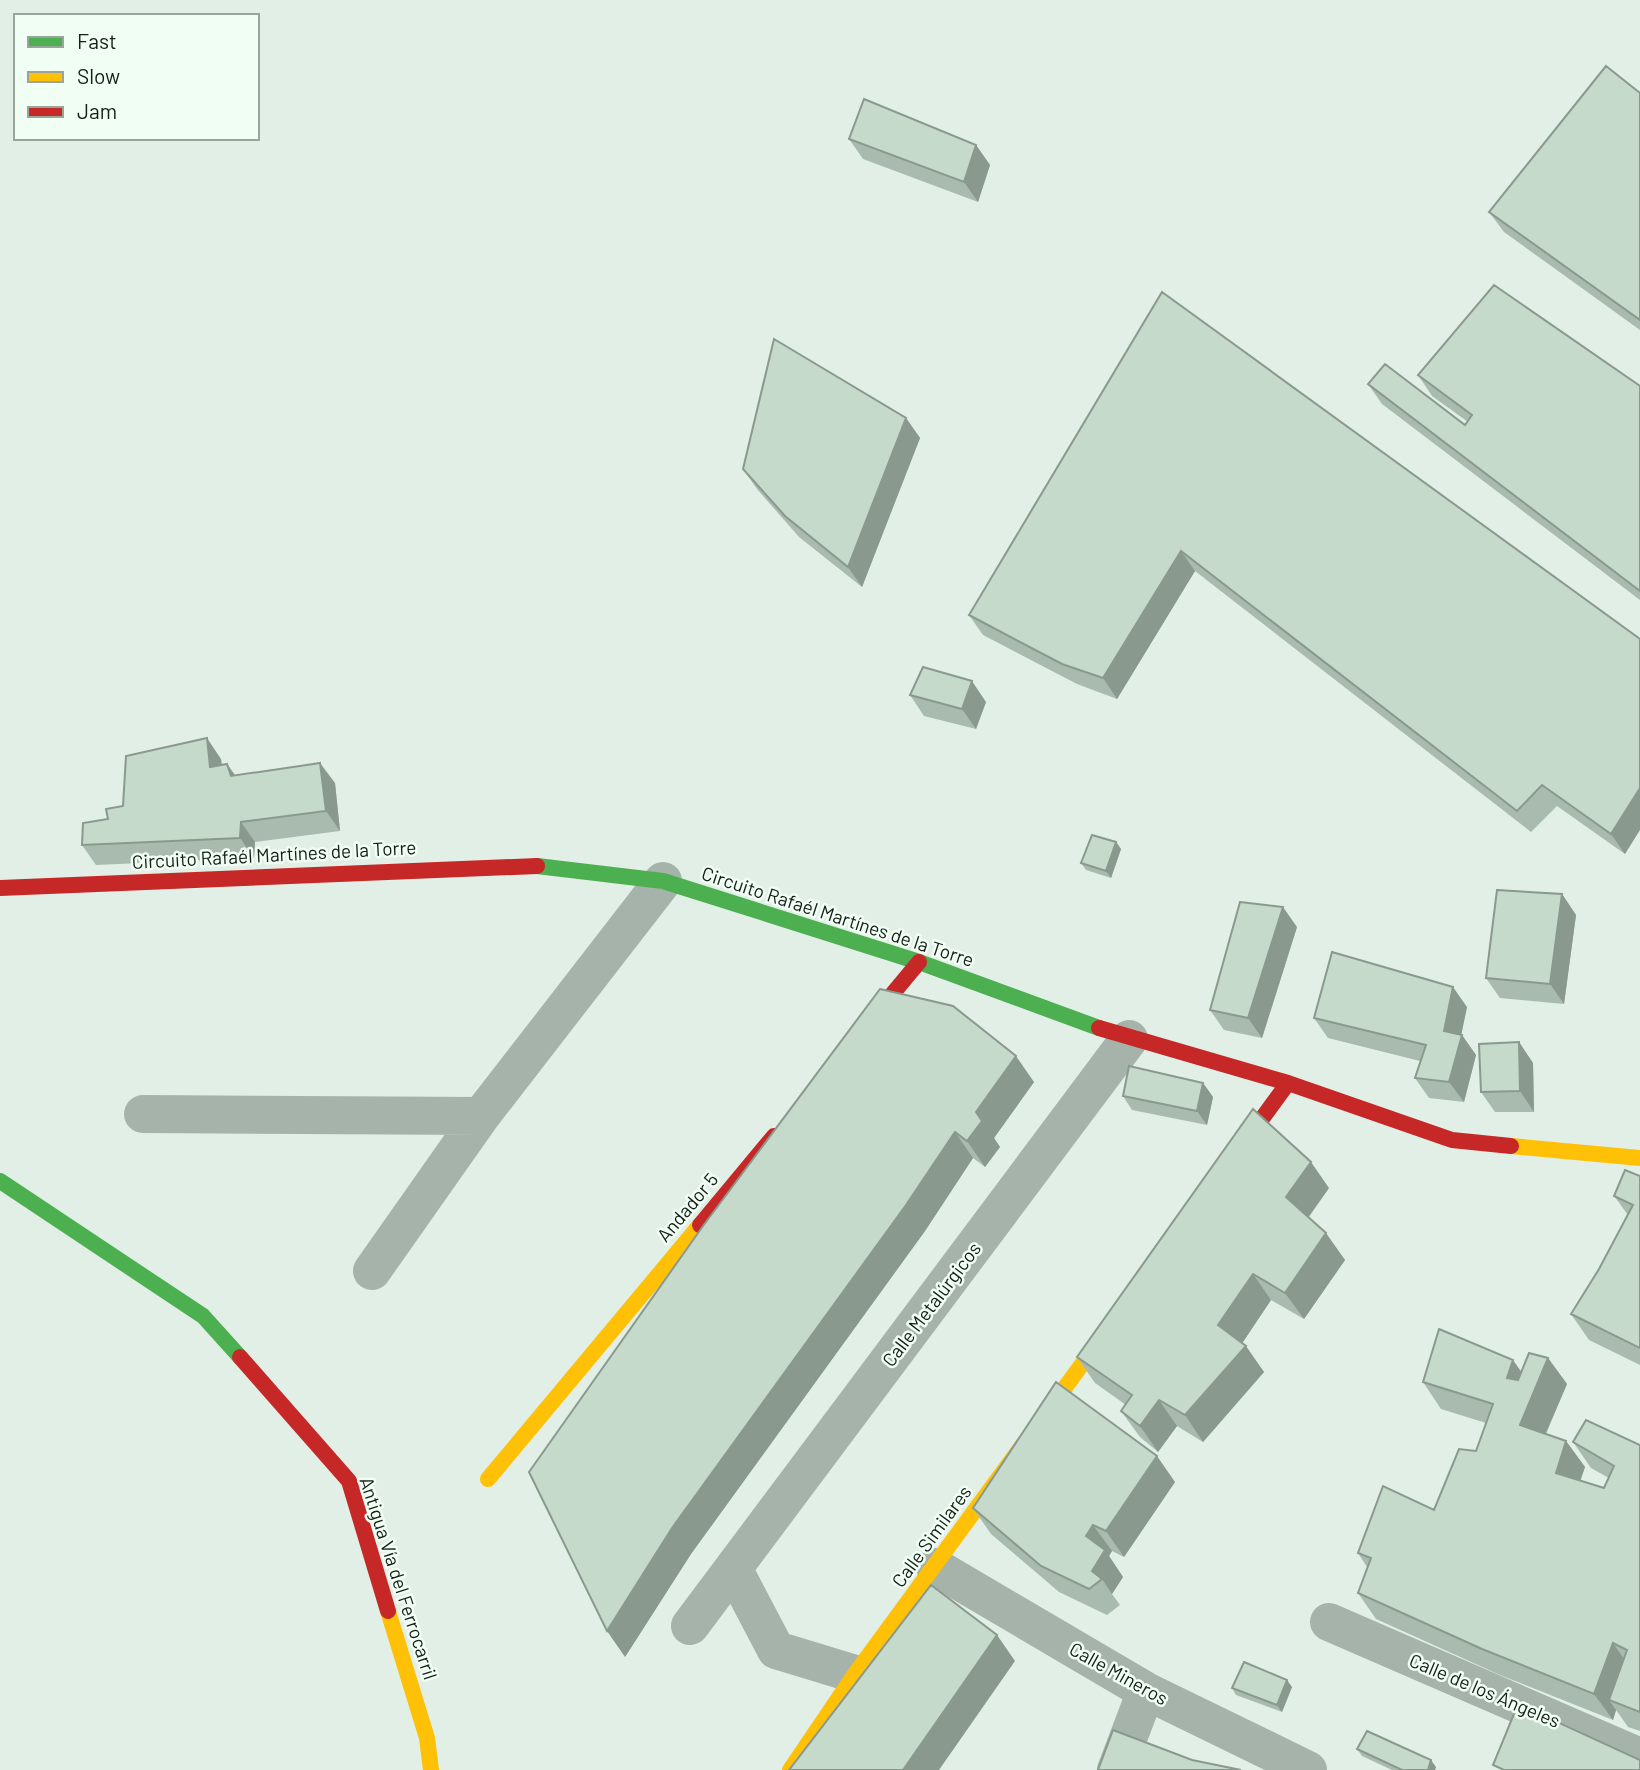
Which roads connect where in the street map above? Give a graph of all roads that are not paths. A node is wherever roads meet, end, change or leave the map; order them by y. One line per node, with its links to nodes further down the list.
1 (663, 881): 2 (street, Circuito Rafaél Martínes de la Torre); 3 (street, Circuito Rafaél Martínes de la Torre); 8 (street)
2 (0, 888)
3 (919, 962): 4 (street, Circuito Rafaél Martínes de la Torre); 5 (street)
4 (1129, 1038): 6 (street, Circuito Rafaél Martínes de la Torre); 17 (street, Calle Metalúrgicos)
5 (849, 1046)
6 (1288, 1083): 10 (street, Circuito Rafaél Martínes de la Torre); 11 (street)
7 (144, 1114): 8 (street)
8 (481, 1116): 13 (street)
9 (787, 1120): 15 (street, Andador 5)
10 (1640, 1158)
11 (1222, 1173)
12 (0, 1181): 23 (street, Antigua Vía del Ferrocarril)
13 (372, 1271)
14 (1124, 1308): 16 (street, Calle Similares)
15 (488, 1479)
16 (935, 1567): 20 (street, Calle Similares); 21 (street, Calle Mineros)
17 (734, 1570): 19 (street, Calle Metalúrgicos); 20 (street)
18 (1329, 1622): 22 (street, Calle de los Ángeles)
19 (690, 1626)
20 (855, 1674): 24 (street, Calle Similares)
21 (1146, 1690): 25 (street); 26 (street, Calle Mineros)
22 (1640, 1757)
23 (430, 1770)
24 (790, 1770)
25 (1116, 1770)
26 (1308, 1770)

